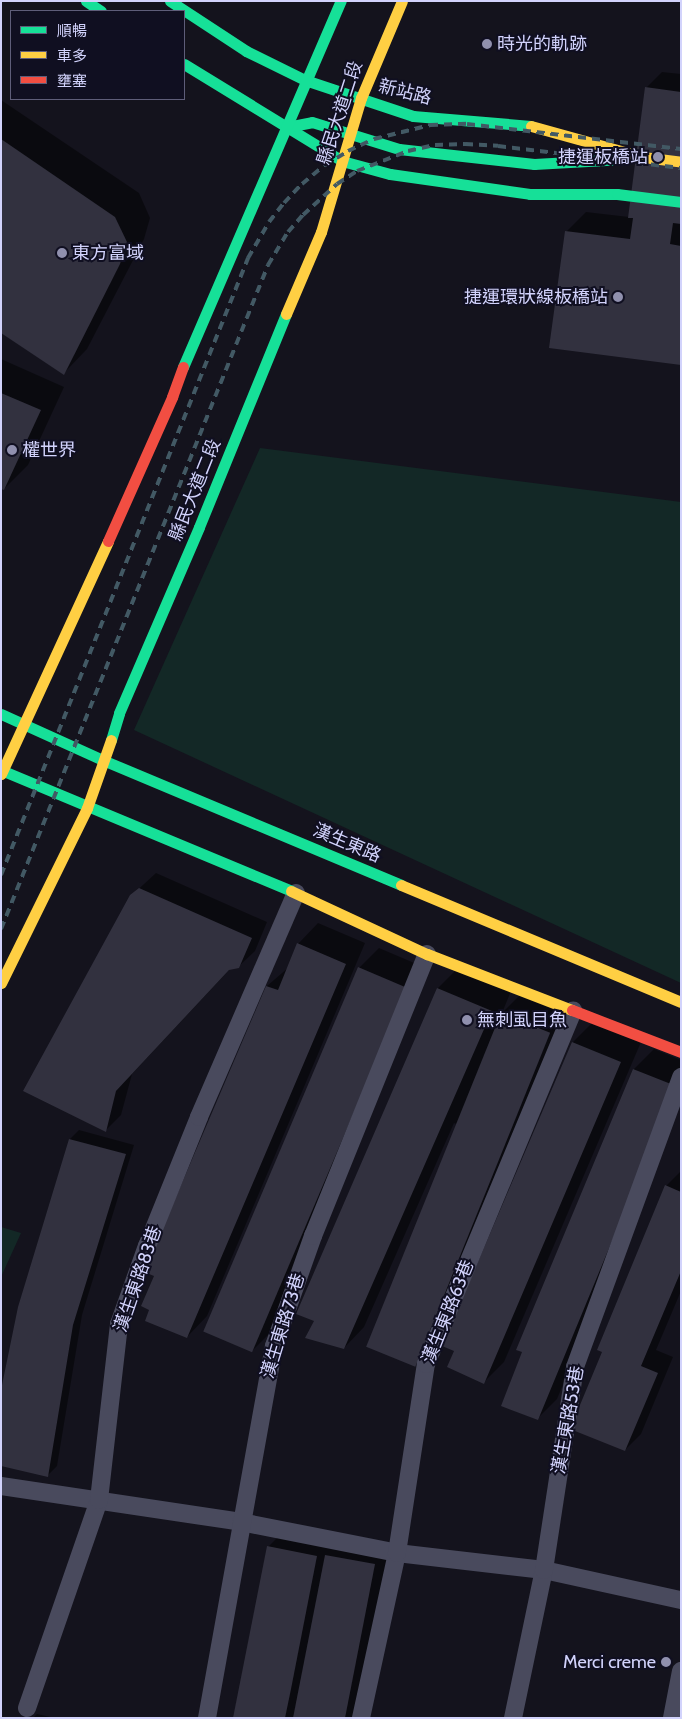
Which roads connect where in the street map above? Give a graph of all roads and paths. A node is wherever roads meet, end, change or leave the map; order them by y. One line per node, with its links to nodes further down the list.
1 (86, 1): 5 (street)
2 (170, 1): 6 (street, 新站路)
3 (341, 1): 9 (street)
4 (402, 1): 10 (street, 縣民大道二段)
5 (100, 10)
6 (184, 10)
7 (185, 11): 9 (street, 新站路)
8 (185, 65): 11 (street)
9 (305, 80): 10 (street, 新站路); 11 (street)
10 (361, 98): 12 (street, 縣民大道二段); 13 (street, 新站路)
11 (287, 127): 12 (street); 14 (street); 18 (street)
12 (349, 134): 13 (street); 14 (street, 縣民大道二段)
13 (643, 157): 15 (street, 新站路)
14 (342, 161): 16 (street); 19 (street, 縣民大道二段)
15 (681, 162)
16 (681, 202)
17 (1, 714): 18 (street, 漢生東路)
18 (26, 724): 19 (street, 漢生東路); 20 (street)
19 (105, 761): 21 (street, 縣民大道二段); 25 (street, 漢生東路)
20 (2, 772): 21 (street)
21 (87, 808): 22 (street); 24 (street, 縣民大道二段)
22 (296, 893): 23 (street); 30 (lane, 漢生東路83巷)
23 (427, 954): 26 (street); 31 (lane, 漢生東路73巷)
24 (1, 984)
25 (681, 1002)
26 (573, 1010): 27 (street); 32 (lane, 漢生東路63巷)
27 (681, 1052)
28 (681, 1077): 33 (lane, 漢生東路53巷)
29 (1, 1486): 30 (lane)
30 (99, 1500): 31 (lane); 36 (lane, 漢生東路83巷)
31 (240, 1522): 32 (lane); 37 (lane, 漢生東路73巷)
32 (397, 1553): 33 (lane); 38 (lane, 漢生東路63巷)
33 (544, 1570): 34 (lane); 39 (lane, 漢生東路53巷)
34 (681, 1600)
35 (681, 1671): 40 (lane)
36 (26, 1708)
37 (207, 1718)
38 (361, 1718)
39 (514, 1718)
40 (672, 1718)

